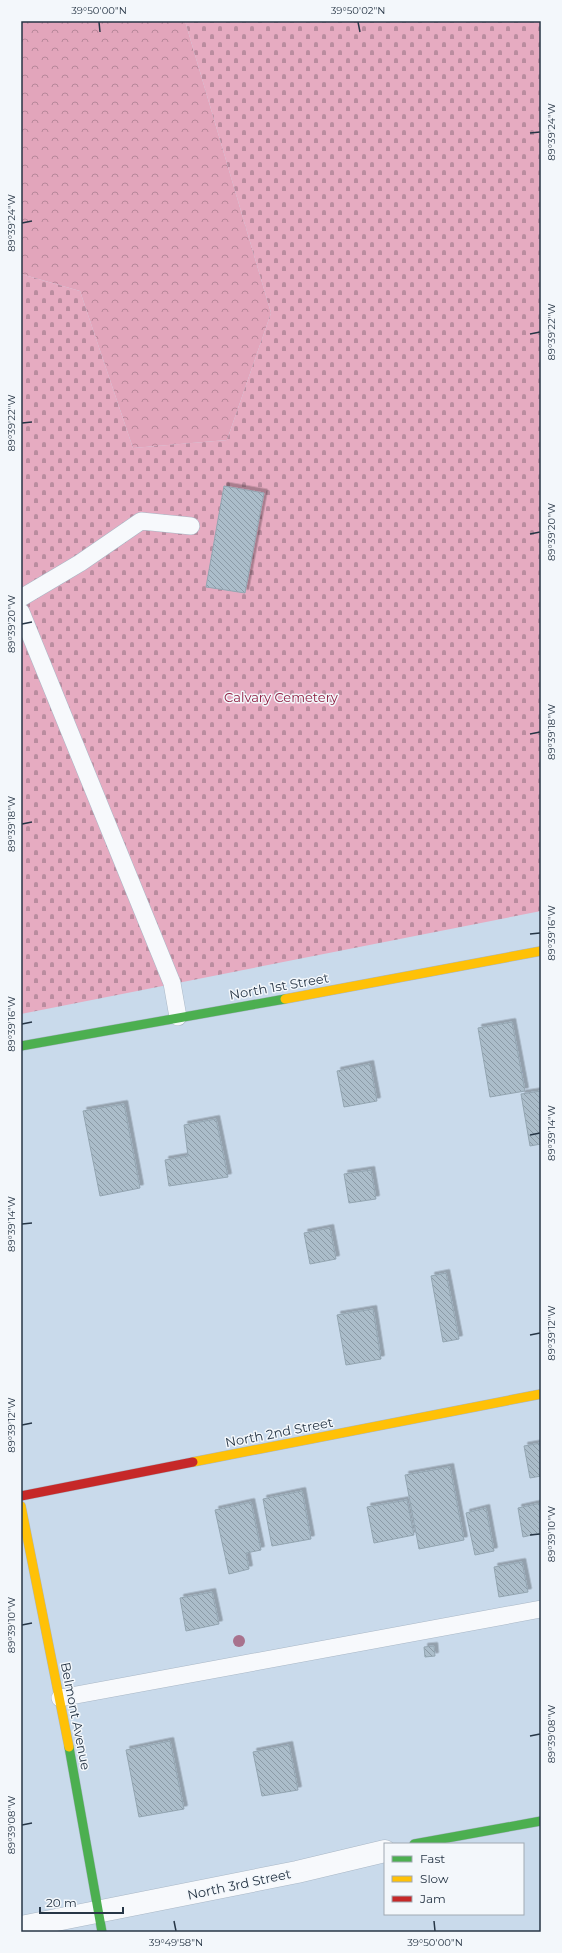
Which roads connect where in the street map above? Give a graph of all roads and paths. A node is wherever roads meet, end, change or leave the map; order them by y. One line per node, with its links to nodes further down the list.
1 (191, 526): 2 (lane)
2 (21, 598)
3 (21, 612): 5 (lane)
4 (541, 951): 5 (street, North 1st Street)
5 (178, 1017): 6 (street, North 1st Street)
6 (21, 1046)
7 (541, 1394): 8 (street, North 2nd Street)
8 (21, 1496)
9 (21, 1506): 11 (street, Belmont Avenue)
10 (541, 1609): 11 (lane)
11 (60, 1698): 15 (street, Belmont Avenue)
12 (541, 1821): 13 (street)
13 (420, 1843)
14 (384, 1851): 15 (street, North 3rd Street)
15 (100, 1922): 16 (street, North 3rd Street)
16 (21, 1927)

